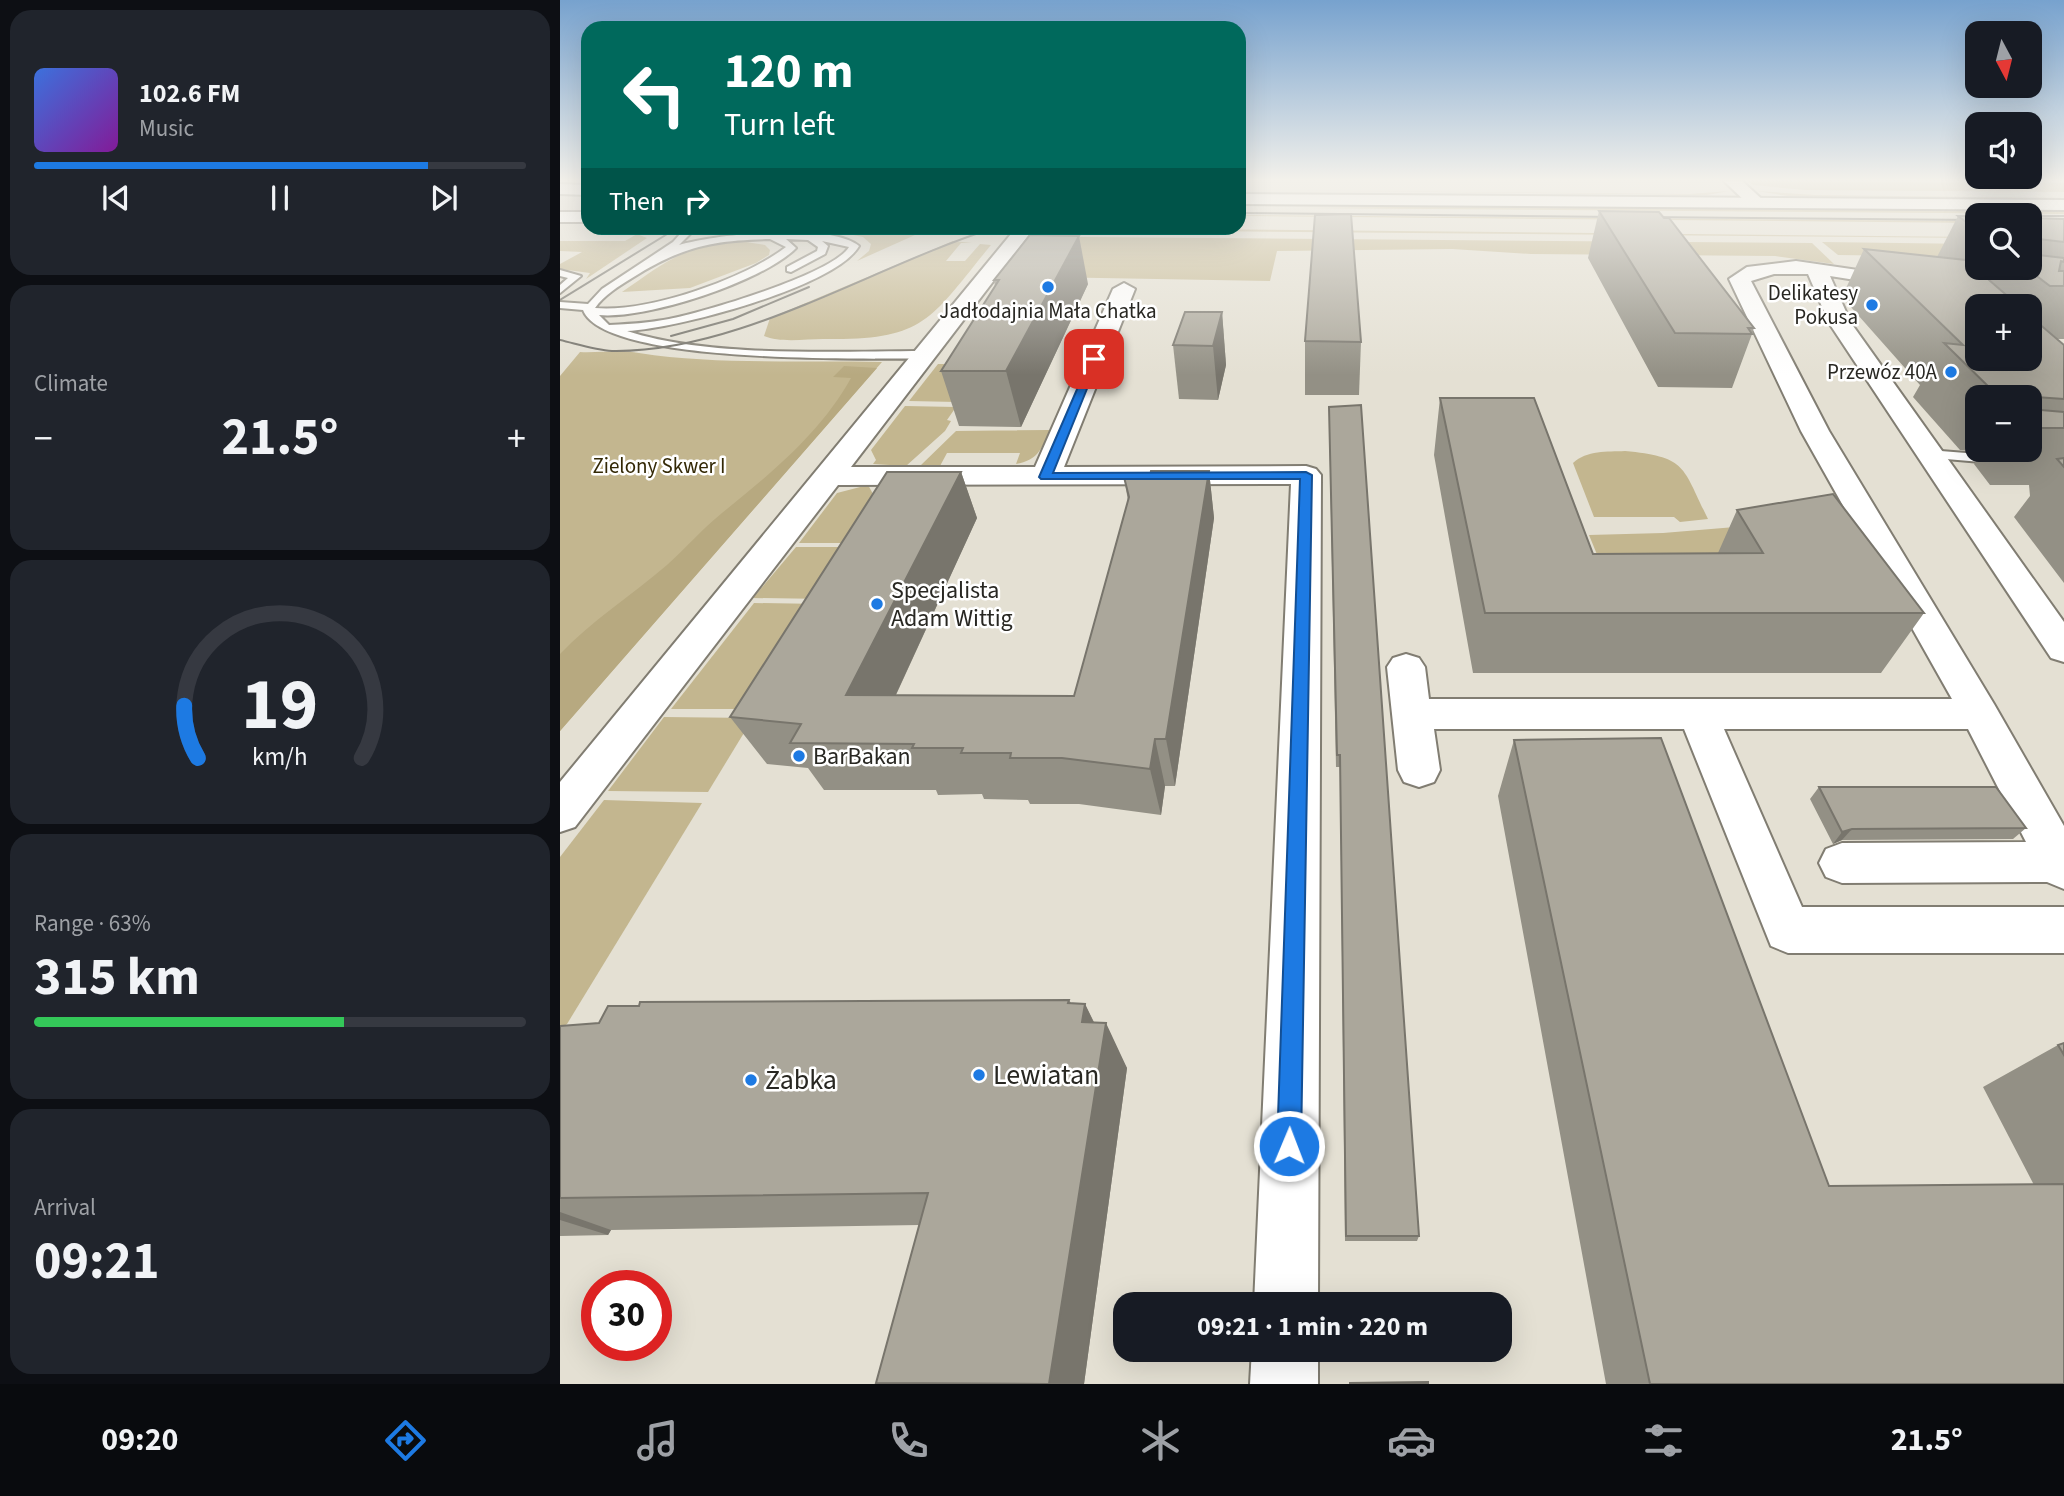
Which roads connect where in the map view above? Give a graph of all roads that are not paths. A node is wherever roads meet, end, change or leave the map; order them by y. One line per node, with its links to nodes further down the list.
1 (673, 246): 7 (lane)
2 (693, 246): 7 (lane)
3 (789, 246): 16 (lane)
4 (822, 246): 9 (lane)
5 (853, 246): 17 (lane)
6 (1011, 246): 18 (street)
7 (664, 254): 16 (lane)
8 (560, 273): 14 (lane)
9 (781, 273)
10 (1828, 284): 11 (street); 19 (street); 27 (street)
11 (1931, 285)
12 (749, 286): 16 (lane)
13 (1124, 289): 22 (street)
14 (560, 290)
15 (560, 305): 16 (lane)
16 (590, 312): 17 (lane)
17 (608, 328): 18 (lane)
18 (924, 355): 21 (street)
19 (1928, 454): 20 (lane); 23 (street)
20 (1965, 457)
21 (830, 476): 22 (street); 29 (street)
22 (1045, 477): 33 (street)
23 (2064, 649)
24 (1406, 667): 25 (street)
25 (1412, 714): 26 (street); 28 (street)
26 (1698, 714): 27 (street); 32 (street)
27 (1980, 714): 31 (street)
28 (1419, 770)
29 (560, 814)
30 (1842, 863): 31 (street)
31 (2062, 865)
32 (2064, 930)
33 (1286, 1292)
34 (1285, 1362): 35 (street)
35 (1284, 1384)

